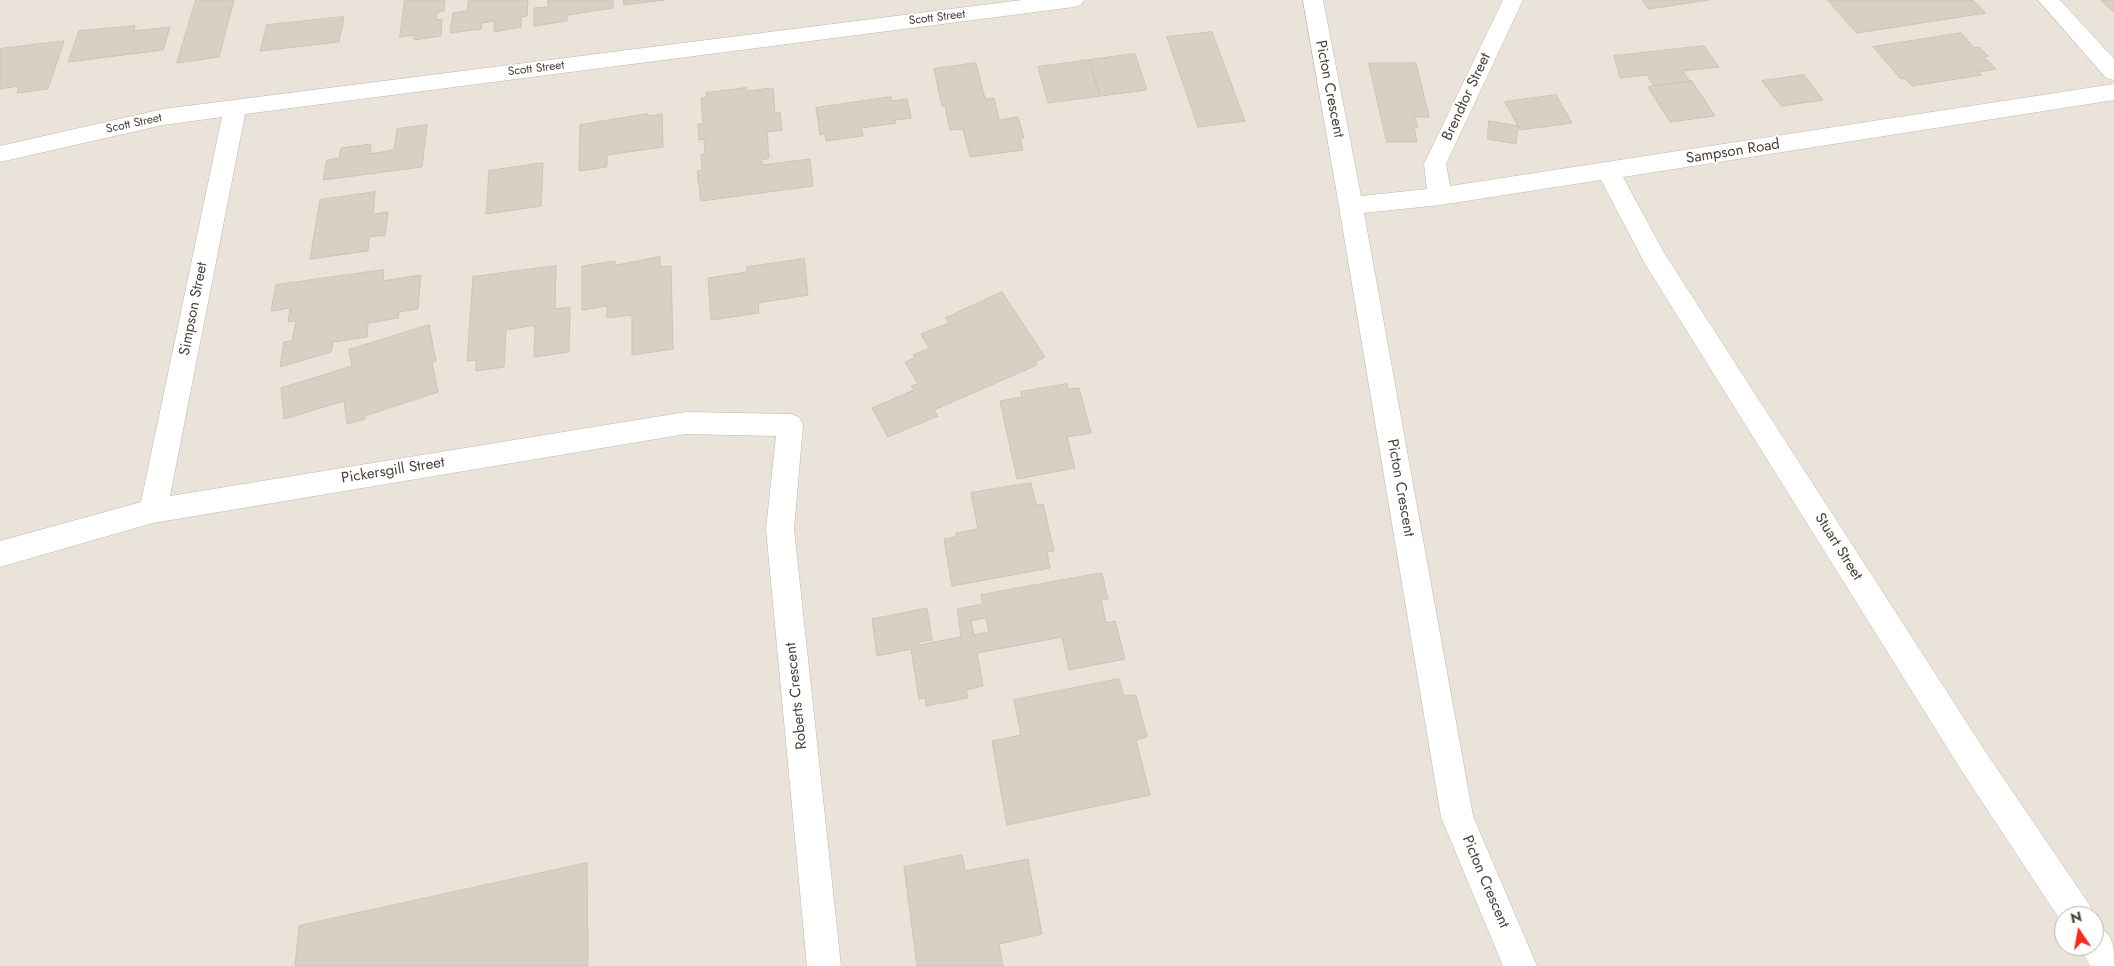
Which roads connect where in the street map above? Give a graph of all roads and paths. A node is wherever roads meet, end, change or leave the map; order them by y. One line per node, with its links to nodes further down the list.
1 (1074, 0): 7 (street, Scott Street)
2 (1313, 0): 11 (street, Picton Crescent)
3 (1513, 0): 10 (street, Brendtor Street)
4 (2048, 0): 5 (street)
5 (2114, 73)
6 (2114, 92): 9 (street, Sampson Road)
7 (235, 108): 8 (street, Scott Street); 13 (street, Simpson Street)
8 (0, 154)
9 (1608, 172): 10 (street, Sampson Road); 15 (street, Stuart Street)
10 (1440, 196): 11 (street, Sampson Road)
11 (1351, 206): 17 (street, Picton Crescent)
12 (790, 425): 13 (street, Pickersgill Street); 16 (street, Roberts Crescent)
13 (153, 511): 14 (street, Pickersgill Street)
14 (0, 554)
15 (2069, 906)
16 (824, 966)
17 (1520, 966)

